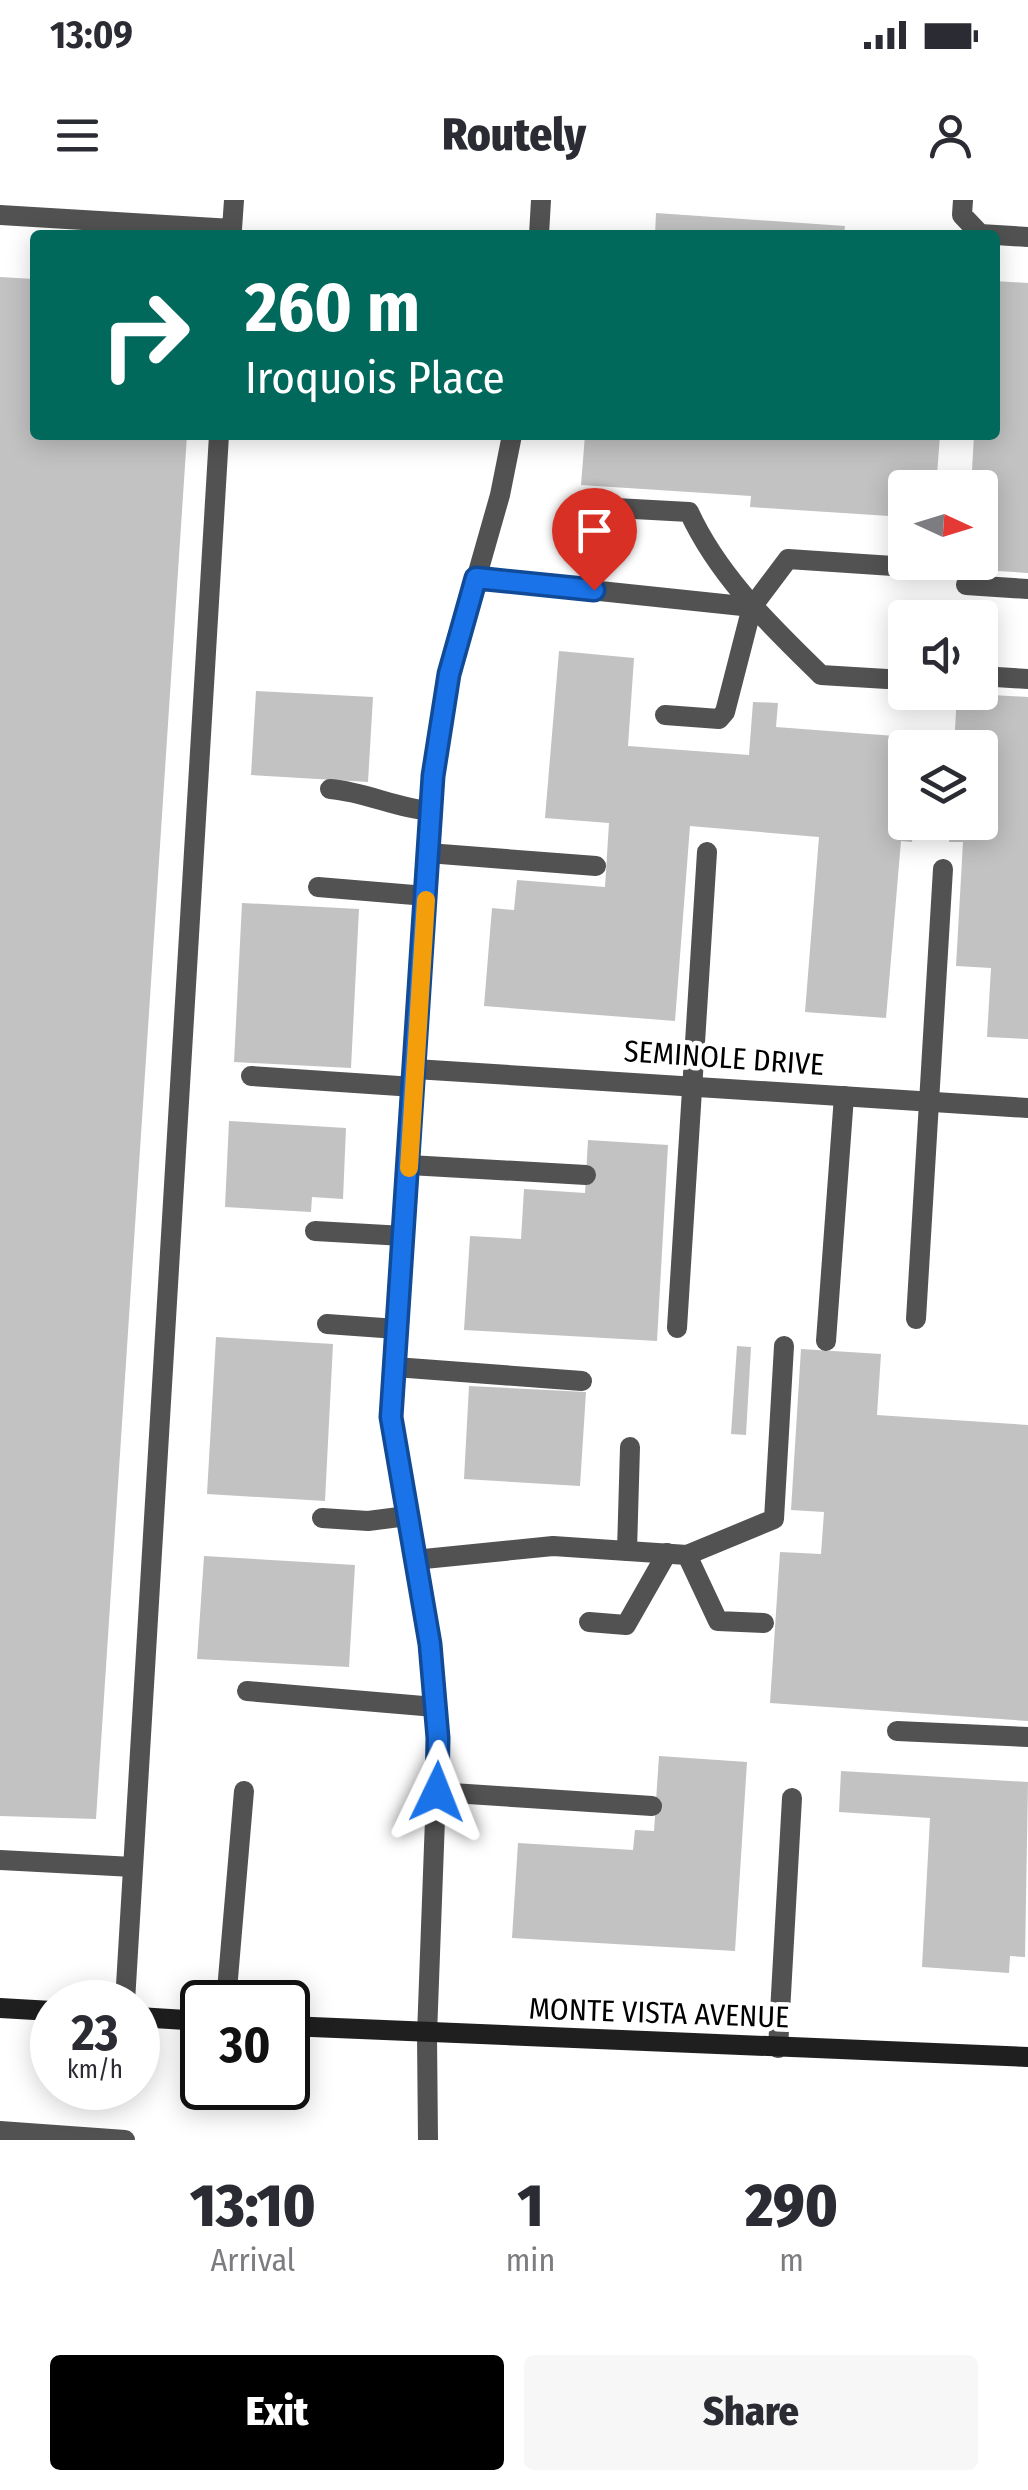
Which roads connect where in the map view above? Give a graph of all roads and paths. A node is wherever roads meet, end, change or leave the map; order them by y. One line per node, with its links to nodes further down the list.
1 (234, 200): 6 (street)
2 (541, 200): 7 (street)
3 (963, 200): 8 (street)
4 (0, 214): 5 (street)
5 (206, 230)
6 (232, 230)
7 (539, 230)
8 (976, 230)
9 (1000, 235): 10 (street)
10 (1028, 237)
11 (220, 440): 66 (street)
12 (511, 440): 15 (street)
13 (597, 507): 18 (street)
14 (888, 566): 18 (street)
15 (476, 578): 18 (street); 24 (street)
16 (966, 586): 17 (street)
17 (1028, 589)
18 (752, 607): 20 (street); 22 (street)
19 (998, 677): 21 (street)
20 (887, 679)
21 (1028, 679)
22 (664, 715)
23 (330, 790): 24 (street)
24 (431, 811): 26 (street)
25 (707, 852): 33 (street)
26 (428, 854): 27 (street); 30 (street)
27 (596, 866)
28 (942, 869): 35 (street)
29 (318, 886): 30 (street)
30 (426, 896): 32 (street)
31 (251, 1076): 32 (street, SEMINOLE DRIVE)
32 (415, 1078): 33 (street, SEMINOLE DRIVE); 37 (street)
33 (694, 1086): 34 (street, SEMINOLE DRIVE); 43 (street)
34 (844, 1096): 35 (street, SEMINOLE DRIVE); 45 (street)
35 (928, 1101): 36 (street, SEMINOLE DRIVE); 41 (street)
36 (1028, 1108)
37 (409, 1165): 38 (street); 40 (street)
38 (586, 1175)
39 (316, 1231): 40 (street)
40 (404, 1236): 44 (street)
41 (916, 1319)
42 (327, 1324): 44 (street)
43 (677, 1328)
44 (397, 1329): 47 (street)
45 (826, 1341)
46 (784, 1346): 53 (street)
47 (394, 1367): 48 (street); 50 (street)
48 (582, 1381)
49 (630, 1446): 52 (street)
50 (407, 1516): 51 (street); 54 (street)
51 (322, 1518)
52 (627, 1551): 53 (street); 54 (street)
53 (677, 1554): 55 (street); 56 (street)
54 (414, 1560): 58 (street)
55 (589, 1622)
56 (764, 1624)
57 (247, 1691): 58 (street)
58 (435, 1707): 62 (street)
59 (896, 1731): 60 (street)
60 (1028, 1737)
61 (244, 1791): 68 (street)
62 (437, 1792): 64 (street); 72 (street)
63 (792, 1798): 73 (street)
64 (652, 1806)
65 (0, 1860): 66 (street)
66 (133, 1867): 67 (street)
67 (126, 1980)
68 (228, 1980)
69 (0, 2008): 70 (street)
70 (30, 2010)
71 (310, 2027): 72 (street, MONTE VISTA AVENUE)
72 (426, 2035): 73 (street, MONTE VISTA AVENUE); 77 (street)
73 (778, 2048): 74 (street, MONTE VISTA AVENUE)
74 (1028, 2056)
75 (0, 2131): 76 (street)
76 (125, 2140)
77 (428, 2140)

